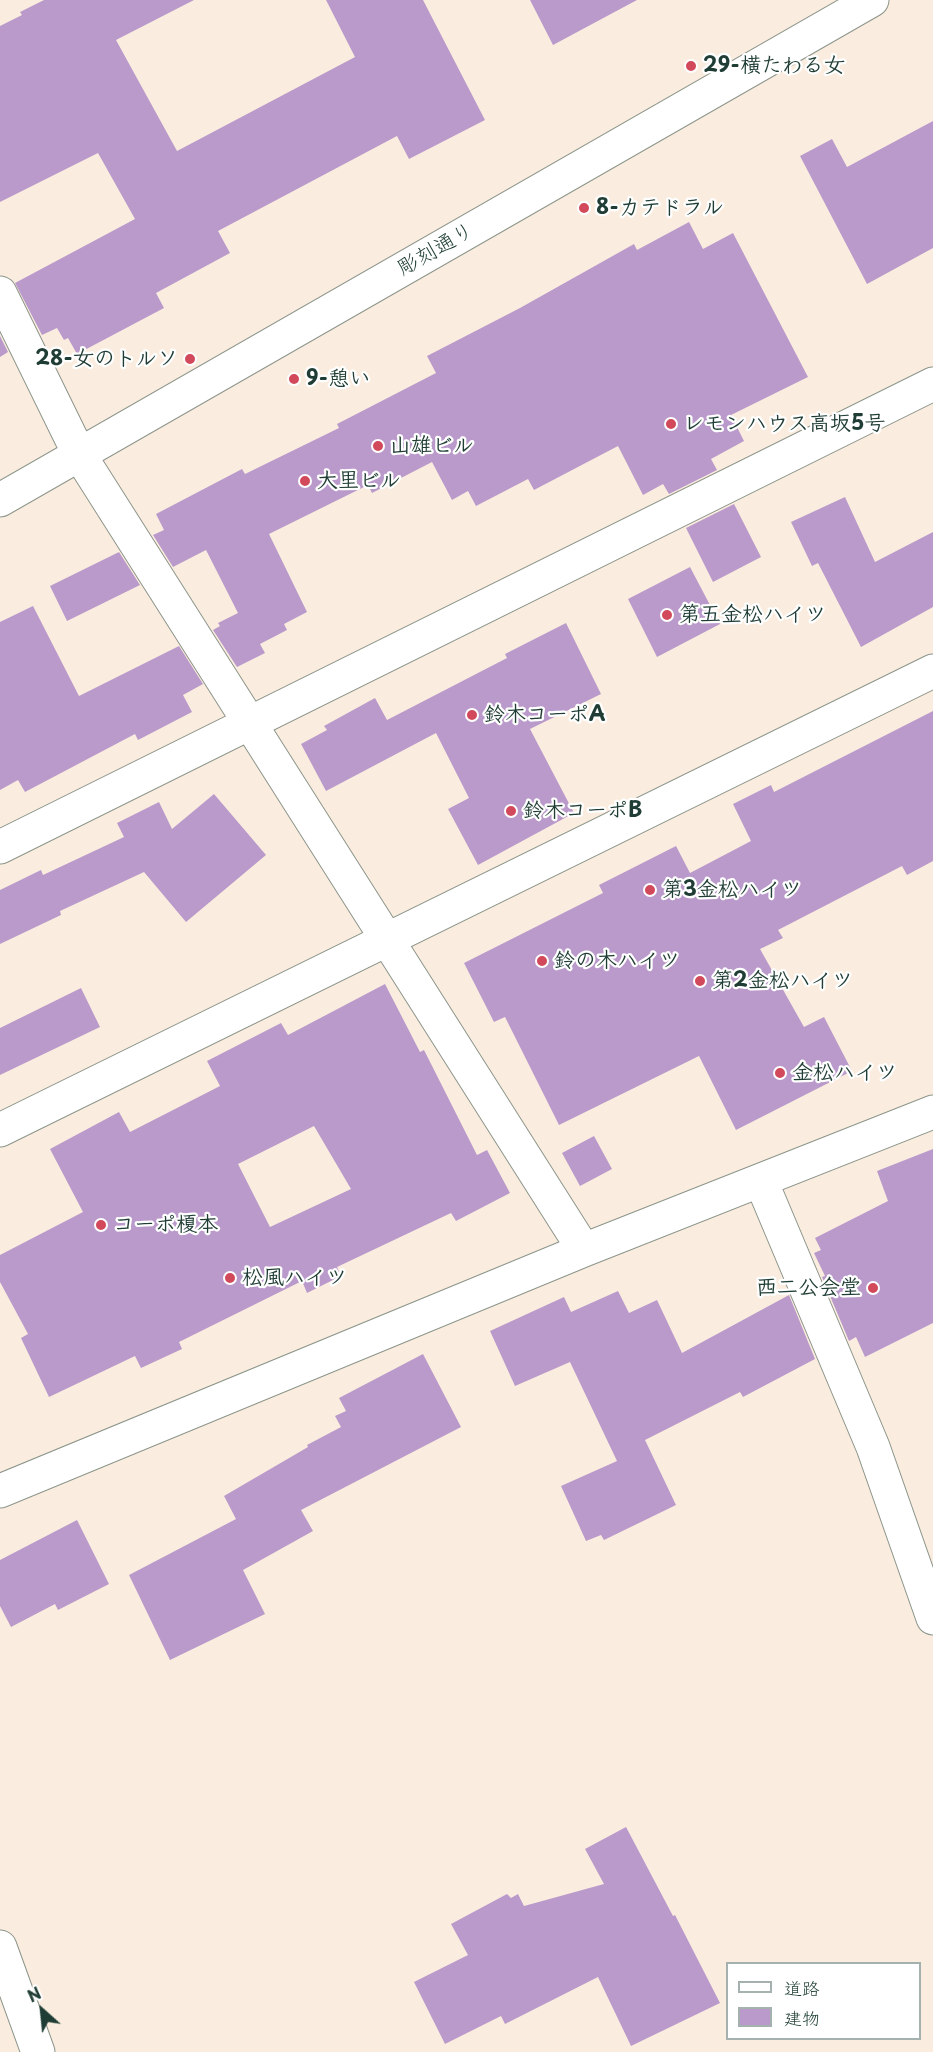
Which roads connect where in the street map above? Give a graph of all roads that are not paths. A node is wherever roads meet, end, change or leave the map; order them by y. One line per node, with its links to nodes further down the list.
1 (872, 0): 4 (street, 彫刻通り)
2 (0, 293): 4 (street)
3 (933, 384): 7 (street)
4 (79, 454): 5 (street, 彫刻通り); 7 (street)
5 (0, 500)
6 (933, 671): 9 (street)
7 (249, 723): 8 (street); 9 (street)
8 (0, 847)
9 (386, 939): 11 (street); 13 (street)
10 (933, 1112): 12 (street)
11 (0, 1130)
12 (761, 1181): 13 (street); 15 (street)
13 (584, 1250): 14 (street)
14 (0, 1491)
15 (933, 1618)
16 (0, 1947): 17 (street)
17 (38, 2052)

